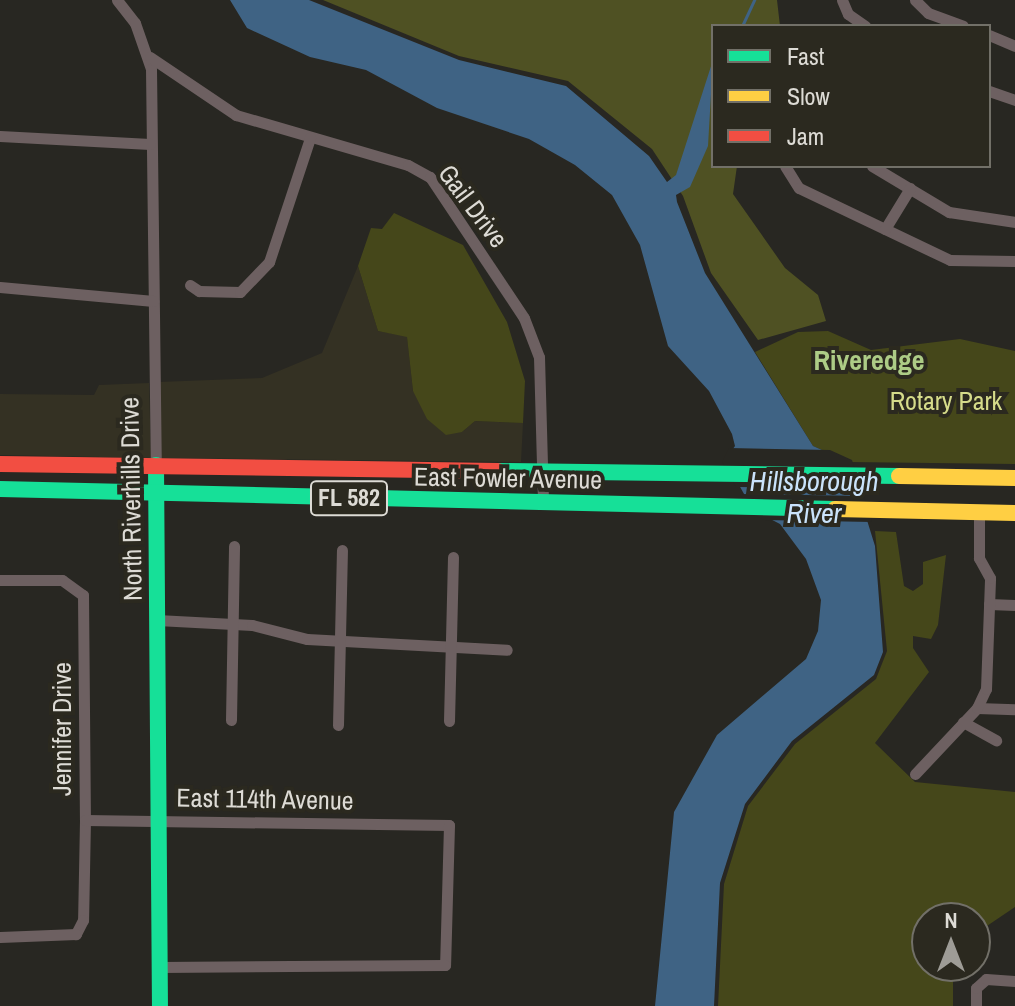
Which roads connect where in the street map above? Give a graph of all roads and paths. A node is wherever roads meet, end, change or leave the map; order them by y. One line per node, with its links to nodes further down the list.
1 (117, 0): 9 (street, North Riverhills Drive)
2 (858, 0): 4 (street)
3 (915, 0): 6 (street)
4 (843, 3): 5 (street)
5 (863, 24)
6 (958, 24)
7 (991, 36): 8 (street)
8 (1015, 46)
9 (150, 57): 13 (street, Gail Drive); 14 (street, North Riverhills Drive)
10 (991, 92): 11 (street)
11 (1015, 100)
12 (0, 136): 14 (street)
13 (310, 138): 21 (street); 26 (street, Gail Drive)
14 (150, 144): 23 (street, North Riverhills Drive)
15 (786, 168): 19 (street)
16 (875, 168): 17 (street)
17 (910, 188): 18 (street); 19 (street)
18 (1015, 222)
19 (885, 229): 20 (street)
20 (1015, 261)
21 (190, 285)
22 (0, 287): 23 (street)
23 (153, 301): 25 (street, North Riverhills Drive)
24 (0, 464): 25 (main road, East Fowler Avenue / FL 582)
25 (156, 465): 26 (main road, East Fowler Avenue / FL 582); 29 (main road, North Riverhills Drive)
26 (542, 471): 27 (main road, East Fowler Avenue / FL 582); 30 (street, Gail Drive)
27 (1015, 478)
28 (0, 489): 29 (main road, East Fowler Avenue / FL 582)
29 (155, 490): 30 (main road, East Fowler Avenue / FL 582); 39 (main road, North Riverhills Drive)
30 (543, 504): 31 (main road, East Fowler Avenue / FL 582)
31 (979, 513): 32 (main road, East Fowler Avenue / FL 582); 37 (street)
32 (1015, 513)
33 (234, 546): 40 (street)
34 (342, 550): 41 (street)
35 (453, 557): 42 (street)
36 (0, 580): 52 (street, Jennifer Drive)
37 (989, 604): 38 (street); 44 (street)
38 (1015, 605)
39 (157, 620): 40 (street); 53 (main road, North Riverhills Drive)
40 (233, 622): 41 (street); 46 (street)
41 (341, 642): 42 (street); 49 (street)
42 (451, 648): 43 (street); 47 (street)
43 (507, 650)
44 (977, 708): 45 (street); 48 (street)
45 (1015, 709)
46 (231, 720)
47 (449, 721)
48 (963, 722): 50 (street); 51 (street)
49 (338, 725)
50 (996, 740)
51 (915, 774)
52 (85, 820): 53 (street, East 114th Avenue); 54 (street, Jennifer Drive)
53 (157, 820): 55 (main road, North Riverhills Drive); 55 (street, East 114th Avenue)
54 (0, 937)
55 (160, 967): 57 (main road, North Riverhills Drive)
56 (1015, 981): 58 (street)
57 (160, 1006)
58 (976, 1006)

